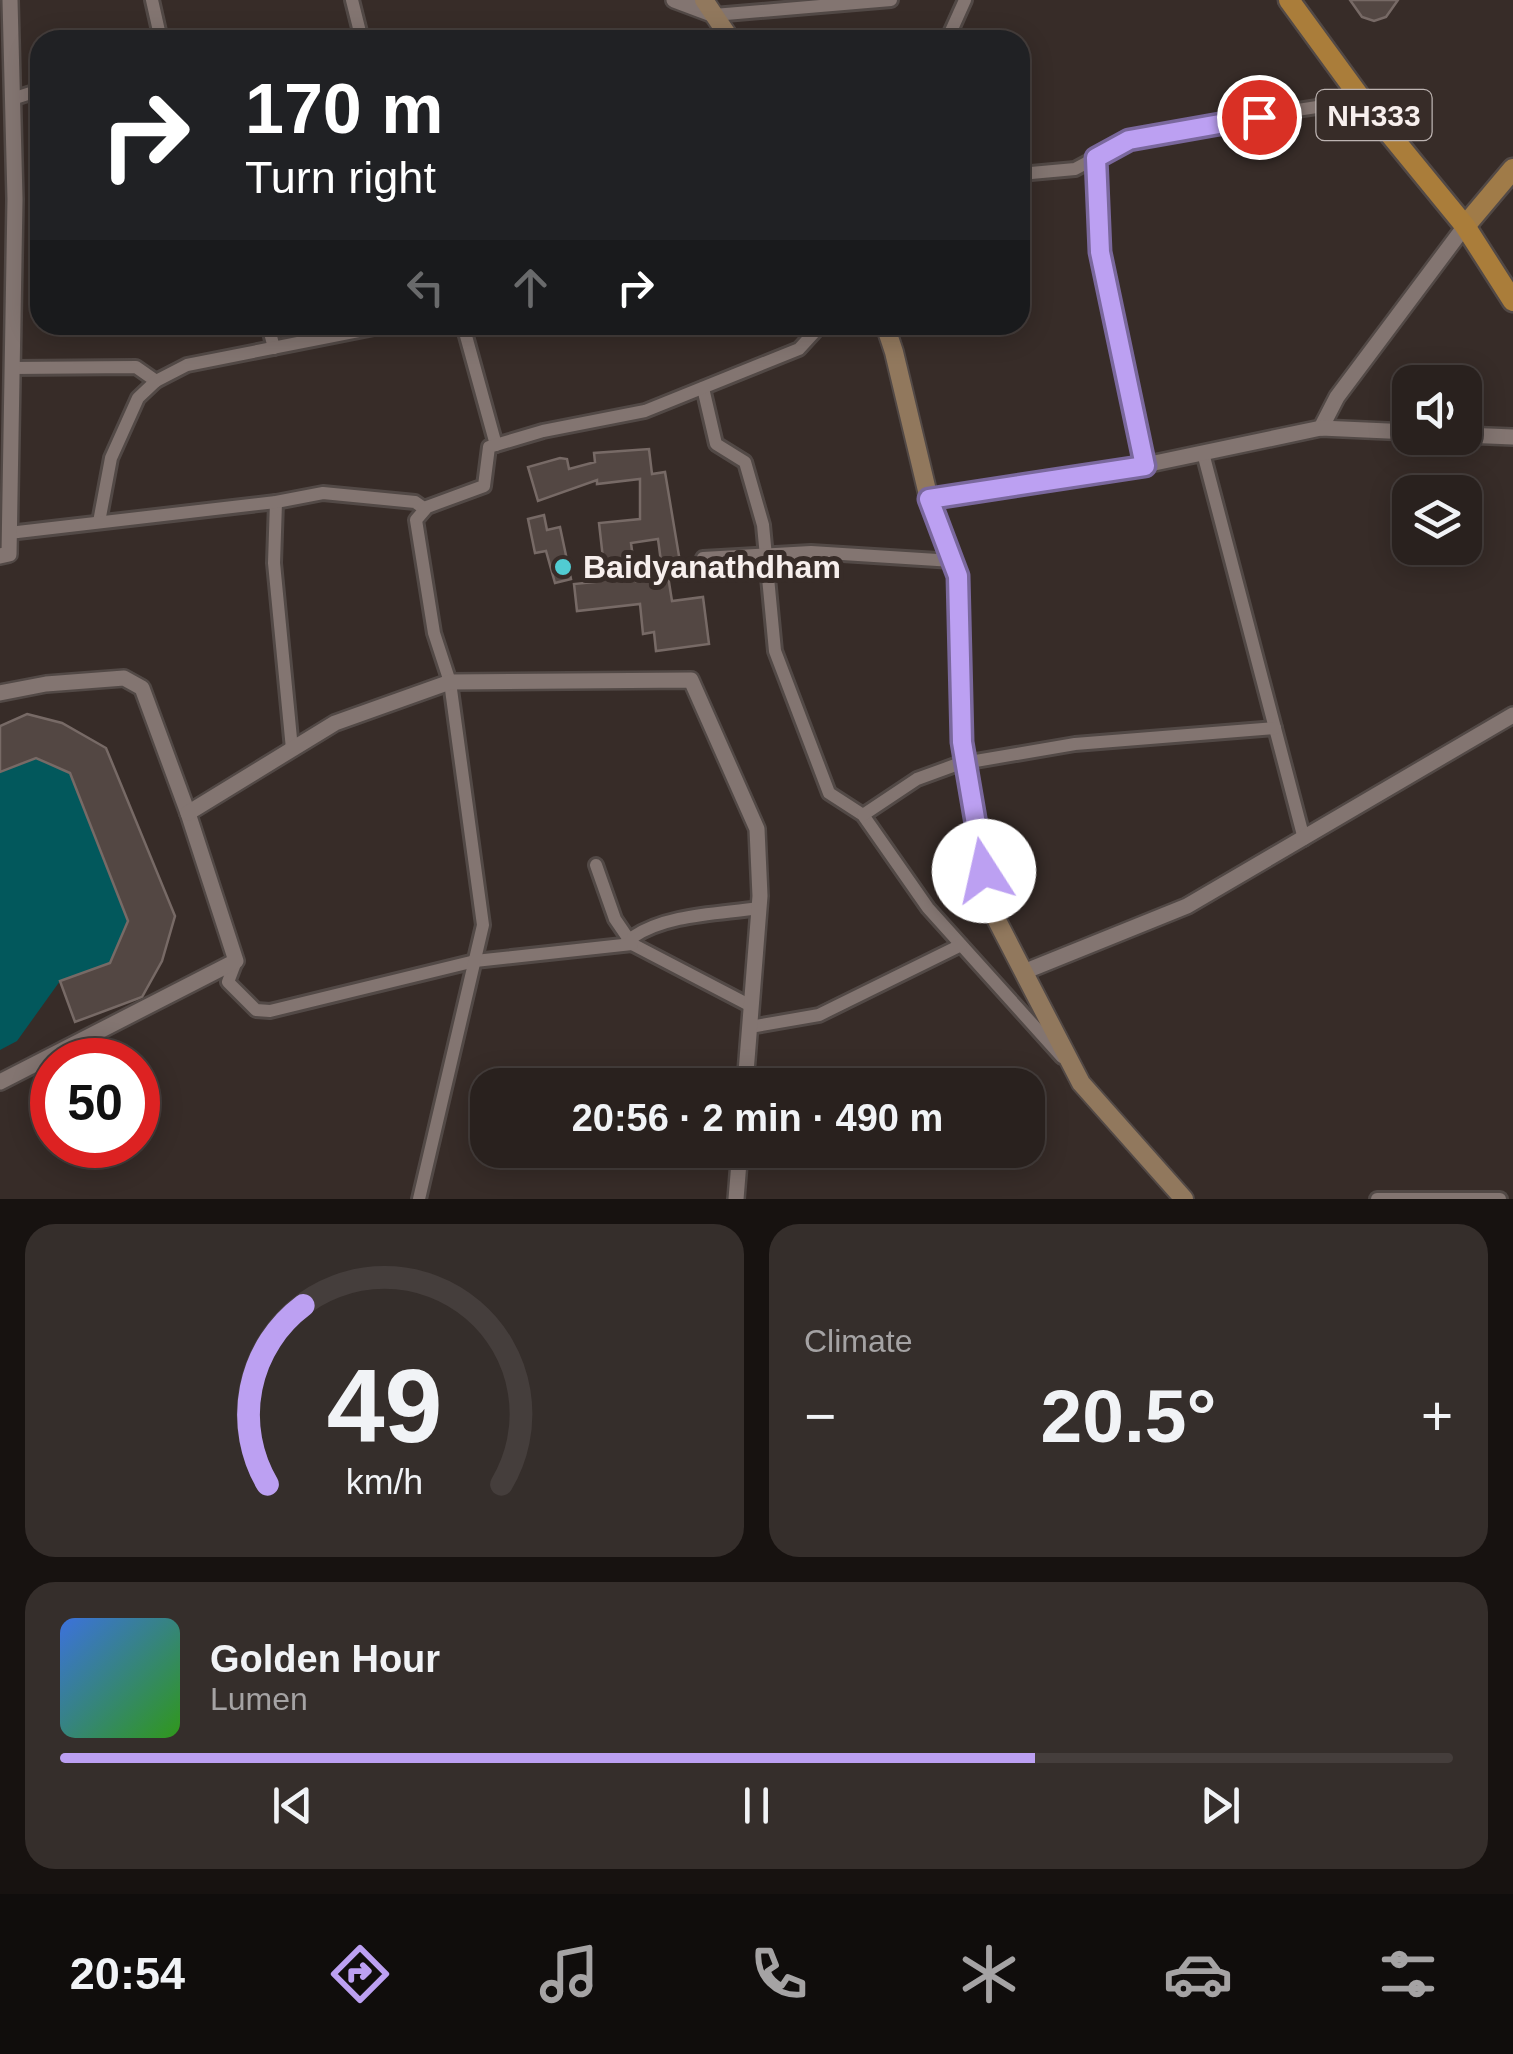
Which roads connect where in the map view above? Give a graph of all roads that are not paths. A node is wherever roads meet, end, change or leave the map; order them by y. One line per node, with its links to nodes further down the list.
1 (10, 0): 14 (street)
2 (152, 0): 9 (street)
3 (352, 0): 10 (street)
4 (674, 0): 8 (street)
5 (890, 0): 8 (street)
6 (965, 0): 12 (street)
7 (1288, 0): 15 (highway, NH333)
8 (709, 7): 11 (main road)
9 (159, 30)
10 (360, 30)
11 (724, 30)
12 (952, 30)
13 (30, 94): 14 (street)
14 (12, 100): 18 (street)
15 (1362, 100): 16 (street); 20 (highway, NH333)
16 (1096, 158): 19 (street); 37 (street)
17 (1513, 169): 20 (main road)
18 (7, 170): 28 (street)
19 (1030, 173)
20 (1465, 226): 21 (highway, NH333); 31 (street)
21 (1513, 301)
22 (271, 335): 27 (street)
23 (339, 335): 27 (street)
24 (466, 335): 35 (street)
25 (812, 335): 30 (street)
26 (888, 335): 38 (main road)
27 (274, 348): 29 (street)
28 (12, 368): 29 (street); 42 (street)
29 (156, 380): 41 (street)
30 (703, 388): 35 (street); 43 (street)
31 (1321, 428): 32 (street); 36 (street)
32 (1392, 431)
33 (1482, 436): 34 (street)
34 (1513, 437)
35 (496, 445): 40 (street)
36 (1203, 453): 37 (street); 50 (street)
37 (1145, 466): 38 (street)
38 (929, 499): 46 (main road)
39 (276, 502): 40 (street); 41 (street); 51 (street)
40 (424, 510): 47 (street)
41 (99, 522): 42 (street)
42 (9, 532): 44 (street)
43 (766, 552): 45 (street); 46 (street); 54 (street)
44 (0, 556)
45 (702, 558)
46 (953, 561): 52 (main road)
47 (450, 682): 51 (street); 57 (street); 60 (street)
48 (0, 694): 53 (street)
49 (1513, 716): 55 (street)
50 (1275, 728): 52 (street); 55 (street)
51 (292, 749): 53 (street)
52 (966, 763): 54 (street); 62 (main road)
53 (188, 813): 61 (street)
54 (863, 815): 59 (street)
55 (1304, 839): 62 (street)
56 (596, 865): 58 (street)
57 (759, 908): 58 (street); 63 (street)
58 (632, 944): 60 (street); 63 (street)
59 (962, 945): 64 (street); 66 (street)
60 (475, 960): 61 (street); 69 (street)
61 (236, 961): 67 (street)
62 (1026, 971): 66 (main road)
63 (751, 1006): 64 (street)
64 (750, 1027): 65 (street)
65 (746, 1068)
66 (1074, 1070): 71 (main road)
67 (0, 1082)
68 (739, 1168): 70 (street)
69 (420, 1199)
70 (736, 1199)
71 (1184, 1199)
72 (1377, 1199): 73 (street)
73 (1500, 1199)

